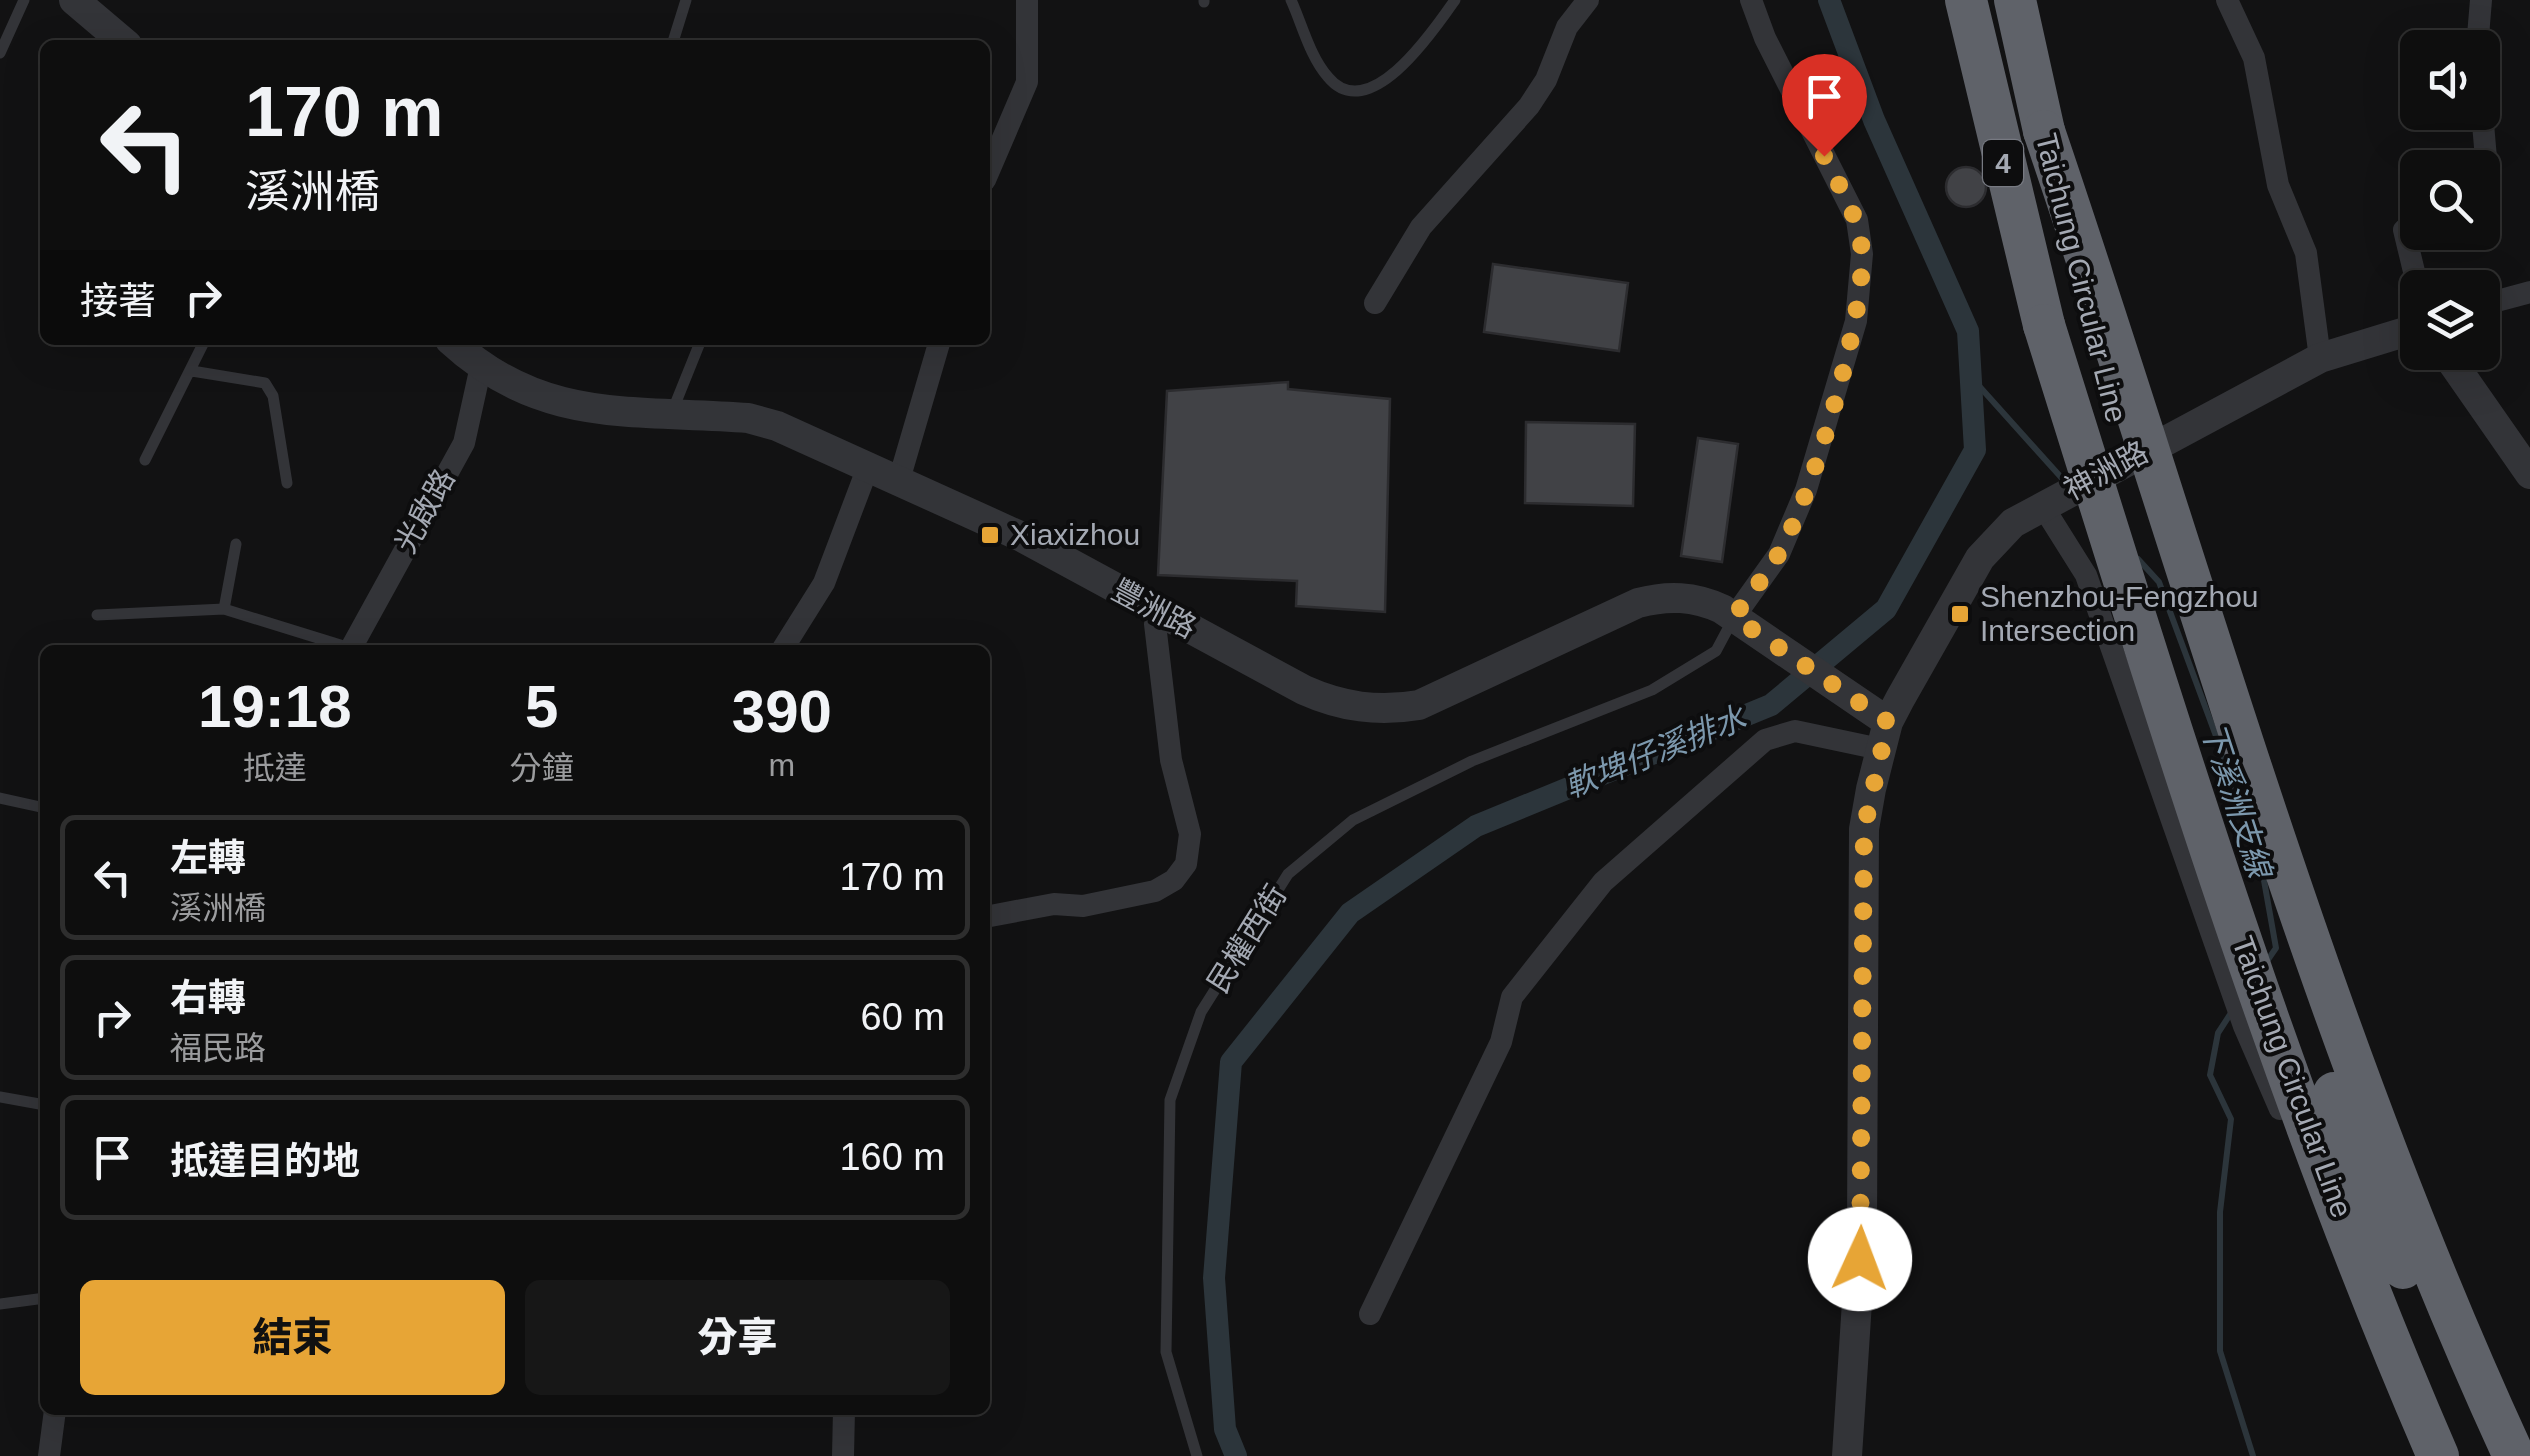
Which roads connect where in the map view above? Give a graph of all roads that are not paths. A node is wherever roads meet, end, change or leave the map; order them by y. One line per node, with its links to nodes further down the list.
1 (24, 0): 16 (lane)
2 (74, 0): 14 (street)
3 (686, 0): 15 (lane)
4 (1027, 0): 18 (street)
5 (1291, 0): 6 (lane)
6 (1455, 0)
7 (1588, 0): 21 (street)
8 (1752, 0): 43 (street)
9 (1966, 0): 22 (highway, Taichung Circular Line / 4)
10 (2015, 0): 17 (highway, Taichung Circular Line / 4)
11 (2227, 0): 28 (street)
12 (2480, 0): 13 (street)
13 (2478, 30)
14 (121, 40)
15 (674, 40)
16 (0, 53)
17 (2044, 131): 65 (highway, Taichung Circular Line / 4, bridge); 66 (highway, bridge)
18 (990, 168)
19 (2530, 292): 20 (street)
20 (2500, 300)
21 (1375, 303)
22 (2044, 325): 62 (highway, bridge); 64 (highway, Taichung Circular Line / 4, bridge)
23 (2400, 334): 28 (street, 神洲路)
24 (203, 345): 31 (lane)
25 (456, 345): 29 (street, 豐洲路)
26 (699, 345): 32 (lane)
27 (938, 345): 36 (street)
28 (2320, 358): 38 (street, 神洲路)
29 (481, 366): 32 (street, 豐洲路); 45 (street, 光啟路)
30 (2458, 370): 35 (street)
31 (192, 371): 33 (lane); 37 (lane)
32 (672, 412): 34 (street, 豐洲路)
33 (145, 460)
34 (868, 467): 36 (street, 豐洲路); 46 (street)
35 (2530, 474)
36 (898, 480): 41 (street, 豐洲路)
37 (287, 483)
38 (2042, 504): 47 (street, 神洲路); 63 (street)
39 (236, 544): 40 (lane)
40 (224, 608): 42 (lane); 44 (lane)
41 (1162, 614): 43 (street, 豐洲路); 50 (street)
42 (97, 616)
43 (1740, 622): 47 (street, 豐洲路); 60 (lane, 民權西街)
44 (338, 645)
45 (352, 645)
46 (785, 645)
47 (1877, 726): 55 (street); 61 (street)
48 (0, 798): 49 (lane)
49 (40, 807)
50 (990, 916)
51 (0, 1097): 52 (lane)
52 (40, 1104)
53 (40, 1299): 54 (lane)
54 (0, 1304)
55 (1370, 1314)
56 (55, 1415): 58 (street)
57 (844, 1415): 59 (street)
58 (50, 1456)
59 (843, 1456)
60 (1197, 1456)
61 (1847, 1456)
62 (2418, 1456)
63 (2429, 1456)
64 (2438, 1456)
65 (2483, 1456)
66 (2514, 1456)

